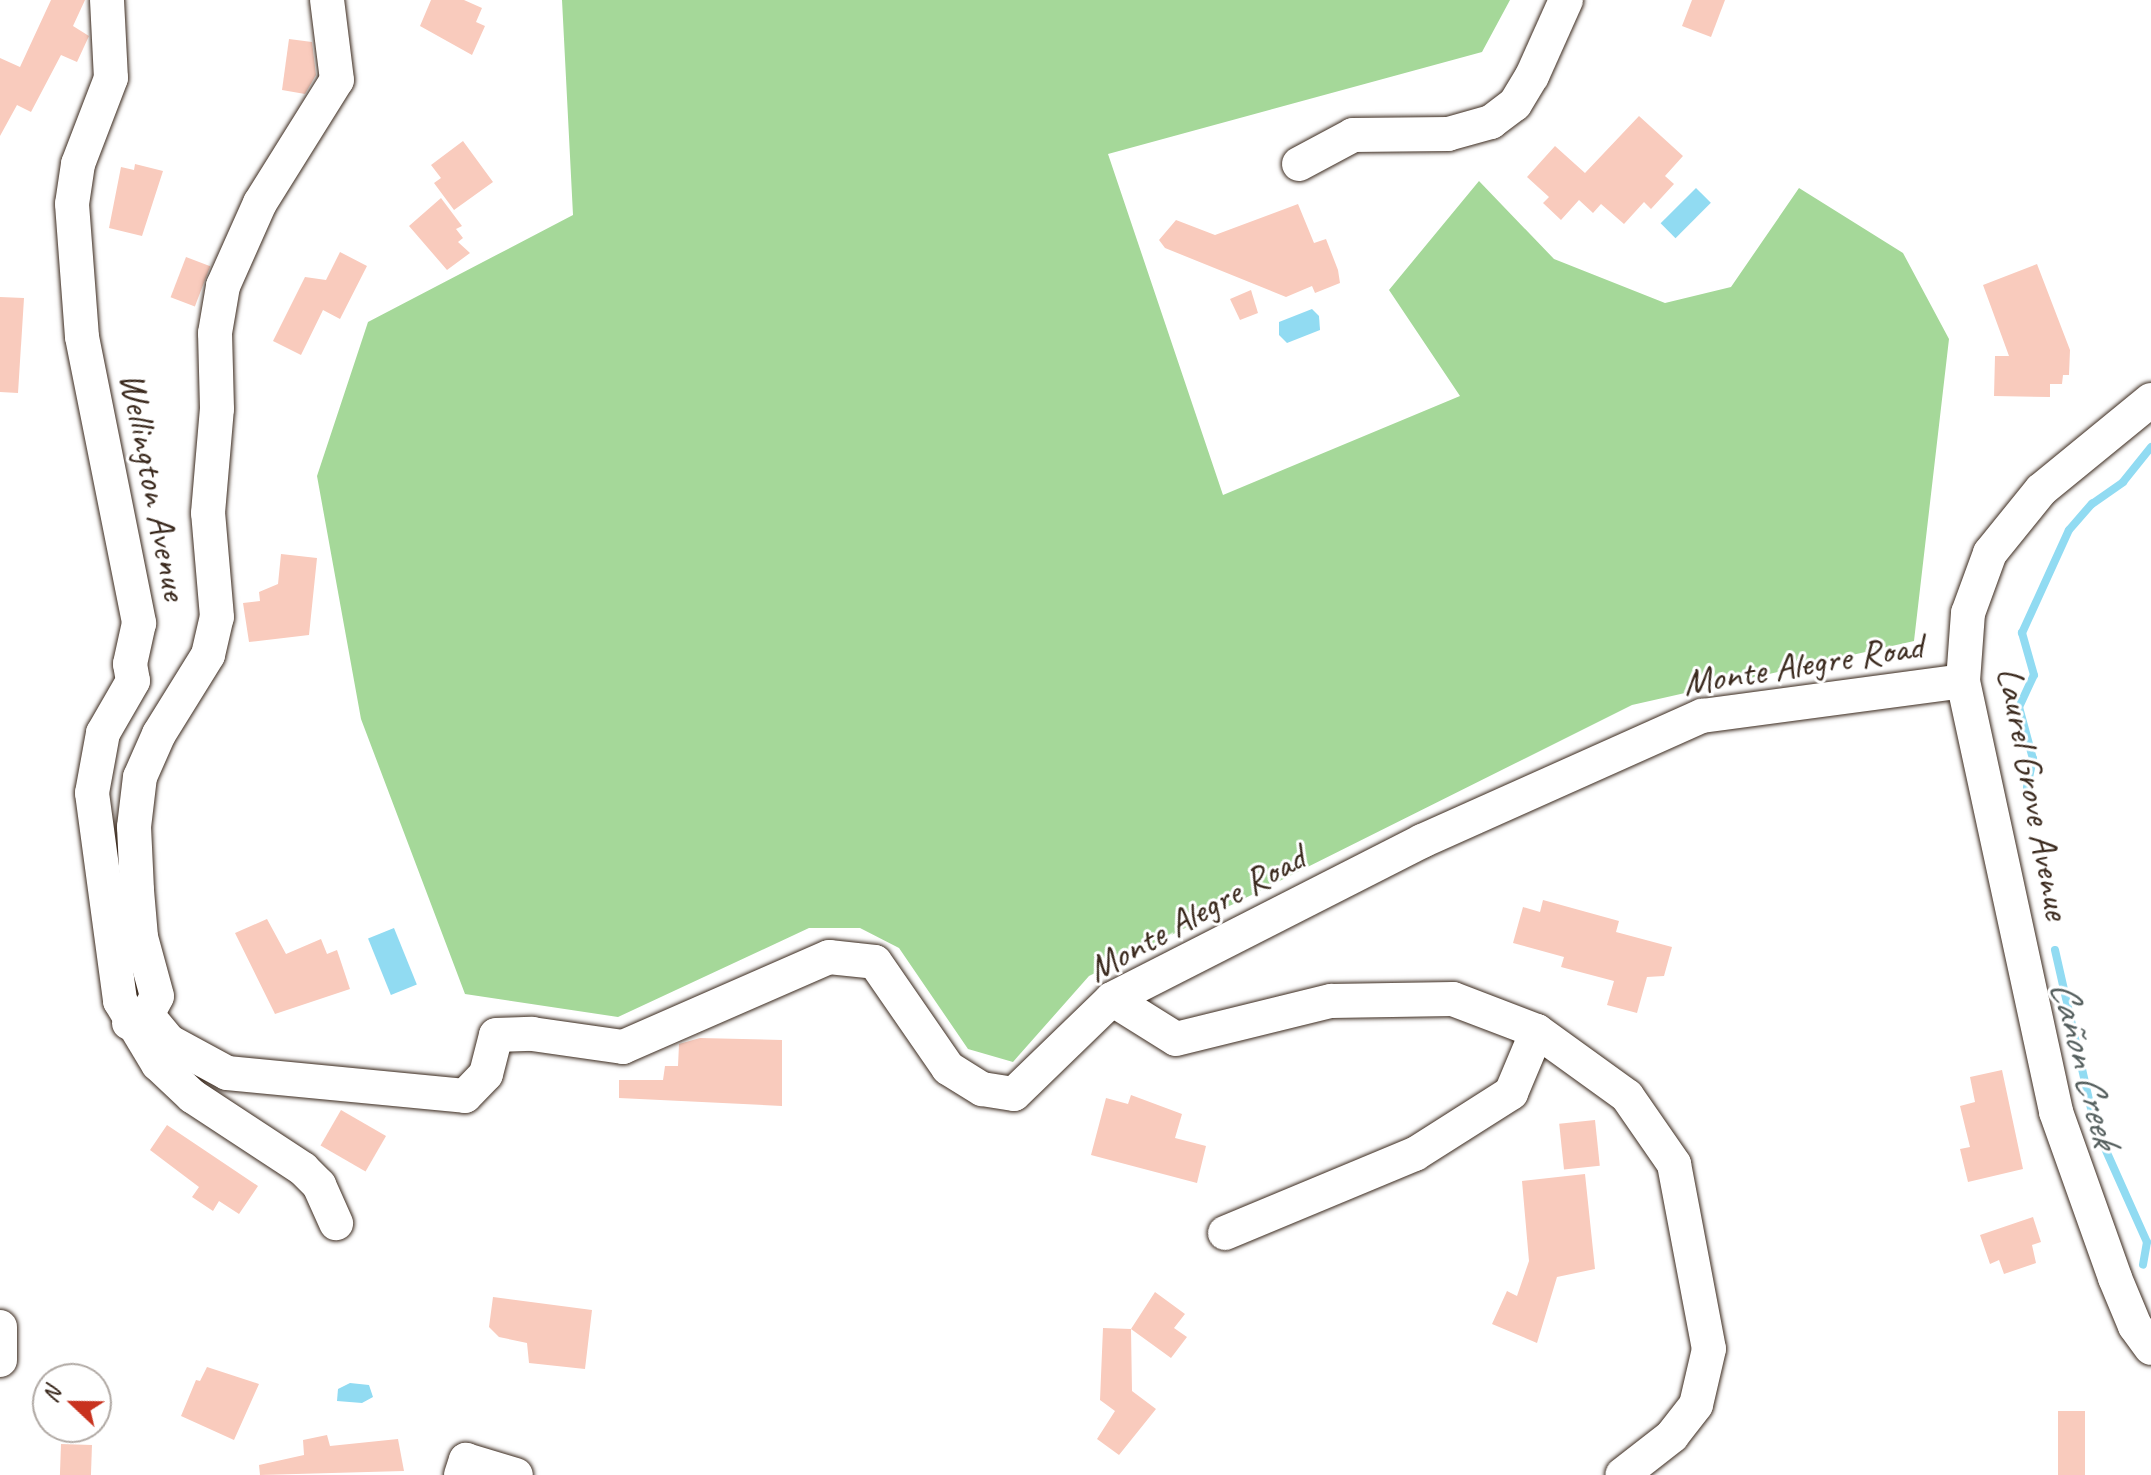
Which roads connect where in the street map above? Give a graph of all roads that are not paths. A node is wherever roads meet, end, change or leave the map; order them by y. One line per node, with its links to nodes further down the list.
1 (107, 0): 8 (street, Wellington Avenue)
2 (327, 0): 8 (street)
3 (1566, 0): 4 (street)
4 (1299, 164)
5 (2151, 400): 6 (street, Laurel Grove Avenue)
6 (1963, 681): 7 (street, Monte Alegre Road); 13 (street, Laurel Grove Avenue)
7 (1112, 999): 8 (street, Monte Alegre Road); 9 (street)
8 (138, 1019): 10 (street, Wellington Avenue)
9 (1537, 1031): 11 (street); 17 (street)
10 (336, 1223)
11 (1225, 1233)
12 (0, 1327): 14 (street)
13 (2151, 1348)
14 (0, 1360)
15 (461, 1475): 16 (street)
16 (516, 1475)
17 (1622, 1475)

